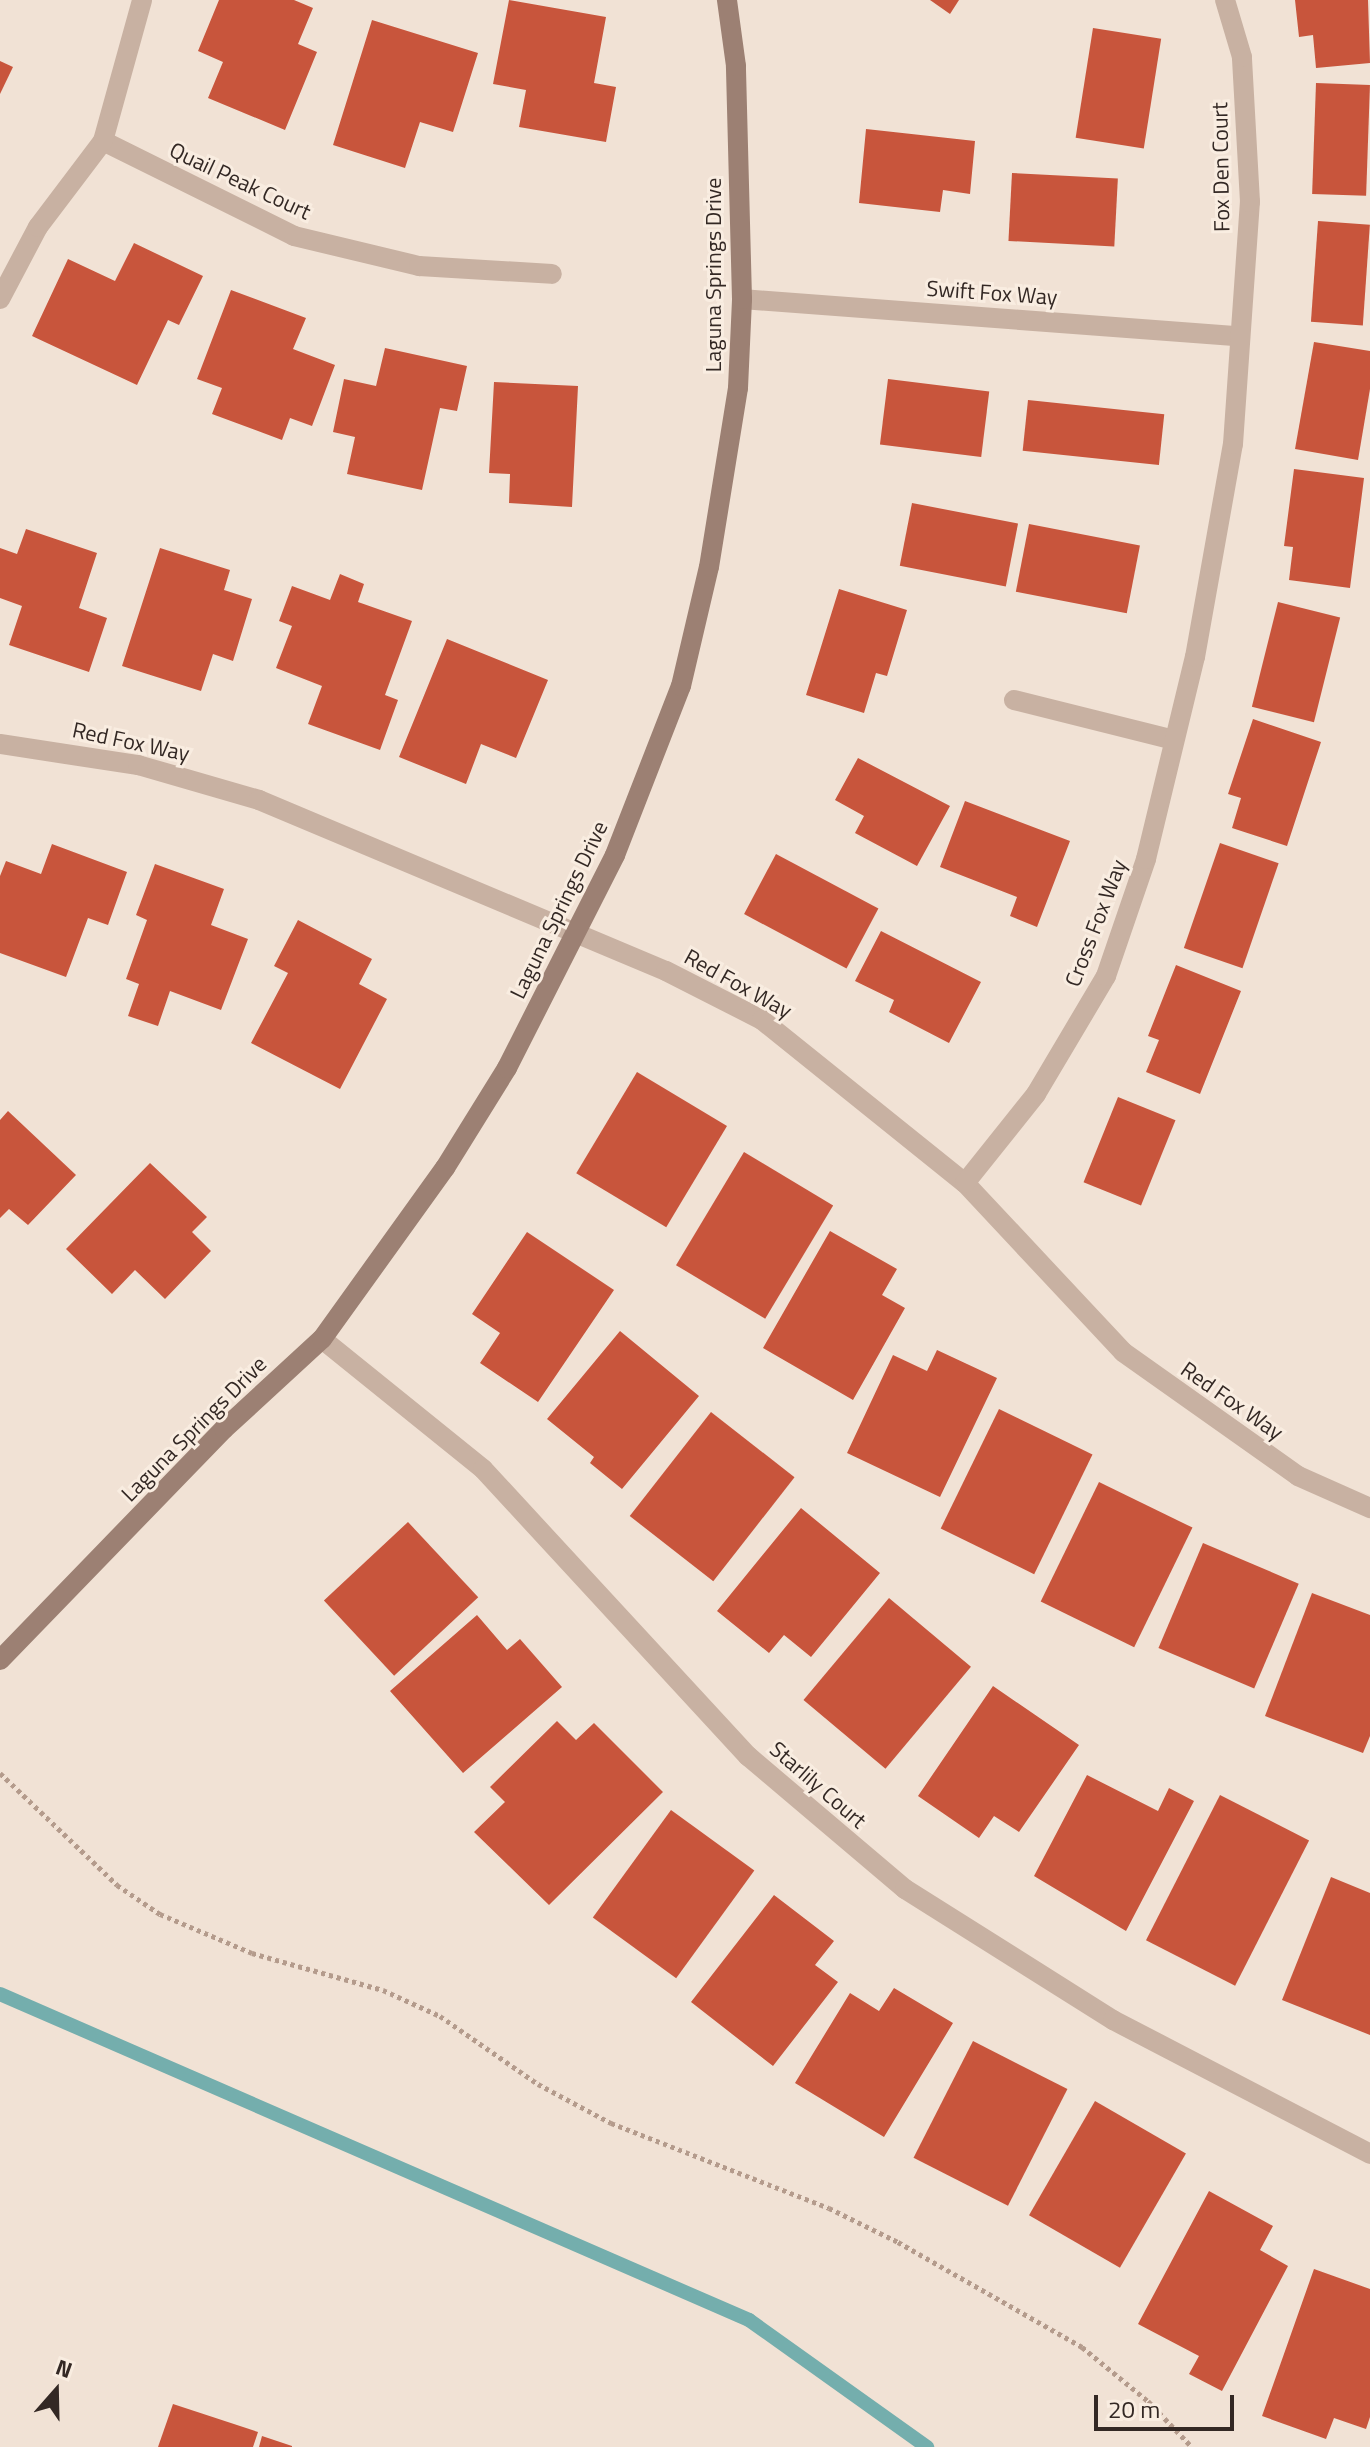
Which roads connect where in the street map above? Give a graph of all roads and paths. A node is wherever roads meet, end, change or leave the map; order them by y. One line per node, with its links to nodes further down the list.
1 (142, 0): 4 (street)
2 (727, 0): 7 (street, Laguna Springs Drive)
3 (1225, 0): 8 (street, Fox Den Court)
4 (103, 141): 5 (street, Quail Peak Court); 6 (street)
5 (552, 274)
6 (0, 299)
7 (742, 299): 8 (street, Swift Fox Way); 12 (street, Laguna Springs Drive)
8 (1238, 336): 10 (street, Cross Fox Way)
9 (1014, 700): 10 (street)
10 (1171, 739): 13 (street, Cross Fox Way)
11 (0, 744): 12 (street, Red Fox Way)
12 (578, 933): 13 (street, Red Fox Way); 14 (street, Laguna Springs Drive)
13 (965, 1183): 15 (street, Red Fox Way)
14 (322, 1339): 16 (street, Laguna Springs Drive); 18 (street, Starlily Court)
15 (1370, 1508)
16 (0, 1660)
17 (0, 1773): 19 (path)
18 (1370, 2154)
19 (1192, 2447)

